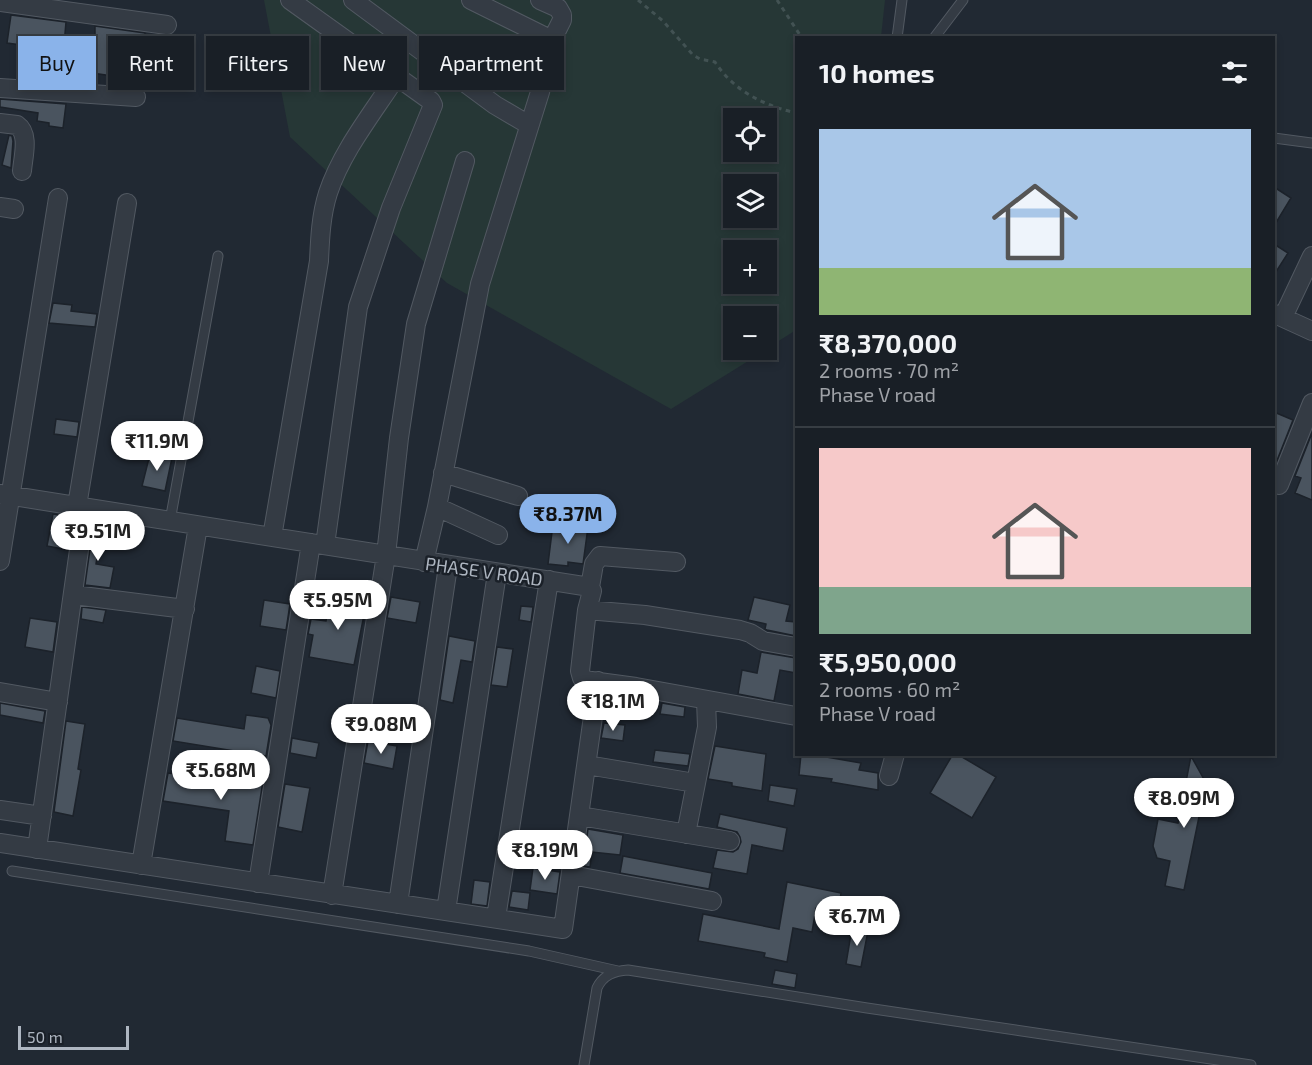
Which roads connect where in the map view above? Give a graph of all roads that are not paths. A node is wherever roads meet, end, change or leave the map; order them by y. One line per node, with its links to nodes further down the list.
1 (353, 0): 20 (street)
2 (471, 0): 10 (street)
3 (902, 0): 12 (lane)
4 (963, 0): 13 (lane)
5 (545, 1): 11 (street)
6 (0, 2): 8 (street)
7 (297, 2): 9 (street)
8 (167, 25)
9 (342, 36)
10 (544, 36)
11 (554, 36)
12 (897, 36)
13 (936, 36)
14 (407, 85): 42 (street)
15 (0, 88): 18 (street)
16 (388, 90): 41 (street)
17 (540, 90): 20 (street)
18 (136, 97)
19 (0, 123): 24 (street)
20 (529, 124): 32 (street)
21 (1275, 138): 22 (lane)
22 (1312, 143)
23 (465, 161): 43 (street)
24 (22, 171)
25 (58, 198): 34 (street)
26 (127, 202): 36 (street)
27 (218, 256): 38 (lane)
28 (1312, 256): 29 (street)
29 (1275, 315): 30 (street)
30 (1312, 331)
31 (1312, 403): 33 (street)
32 (443, 473): 35 (street); 37 (street)
33 (1279, 484)
34 (5, 494): 36 (street, PHASE V ROAD); 44 (street)
35 (518, 496)
36 (81, 506): 38 (street, PHASE V ROAD); 51 (street)
37 (436, 507): 40 (street); 45 (street)
38 (170, 521): 39 (street, PHASE V ROAD)
39 (198, 526): 41 (street, PHASE V ROAD); 52 (street)
40 (498, 535)
41 (272, 537): 42 (street, PHASE V ROAD)
42 (318, 544): 43 (street, PHASE V ROAD); 74 (street)
43 (386, 555): 45 (street, PHASE V ROAD); 75 (street)
44 (0, 561)
45 (424, 562): 47 (street, PHASE V ROAD)
46 (676, 562): 50 (street)
47 (448, 566): 48 (street, PHASE V ROAD); 77 (street)
48 (497, 573): 49 (street, PHASE V ROAD); 78 (street)
49 (549, 580): 50 (street, PHASE V ROAD); 79 (street)
50 (590, 587): 53 (street)
51 (74, 595): 52 (street); 58 (street)
52 (186, 609): 71 (street)
53 (587, 610): 54 (street); 55 (street)
54 (795, 647)
55 (598, 681): 57 (street); 61 (street)
56 (0, 692): 58 (street)
57 (706, 700): 59 (street); 63 (street)
58 (58, 702): 65 (street)
59 (795, 716)
60 (894, 756): 62 (street)
61 (587, 765): 63 (street); 66 (street)
62 (889, 776)
63 (695, 783): 67 (street)
64 (0, 810): 65 (street)
65 (42, 816): 70 (street)
66 (580, 816): 67 (street); 73 (street)
67 (686, 834): 68 (street)
68 (730, 841)
69 (0, 843): 70 (street)
70 (37, 849): 71 (street)
71 (141, 865): 74 (street)
72 (12, 871): 80 (lane)
73 (571, 875): 76 (street); 79 (street)
74 (258, 883): 75 (street)
75 (332, 895): 77 (street)
76 (712, 901)
77 (398, 904): 78 (street)
78 (446, 911): 79 (street)
79 (496, 918)
80 (618, 971): 81 (lane); 82 (lane)
81 (1244, 1064)
82 (584, 1065)

